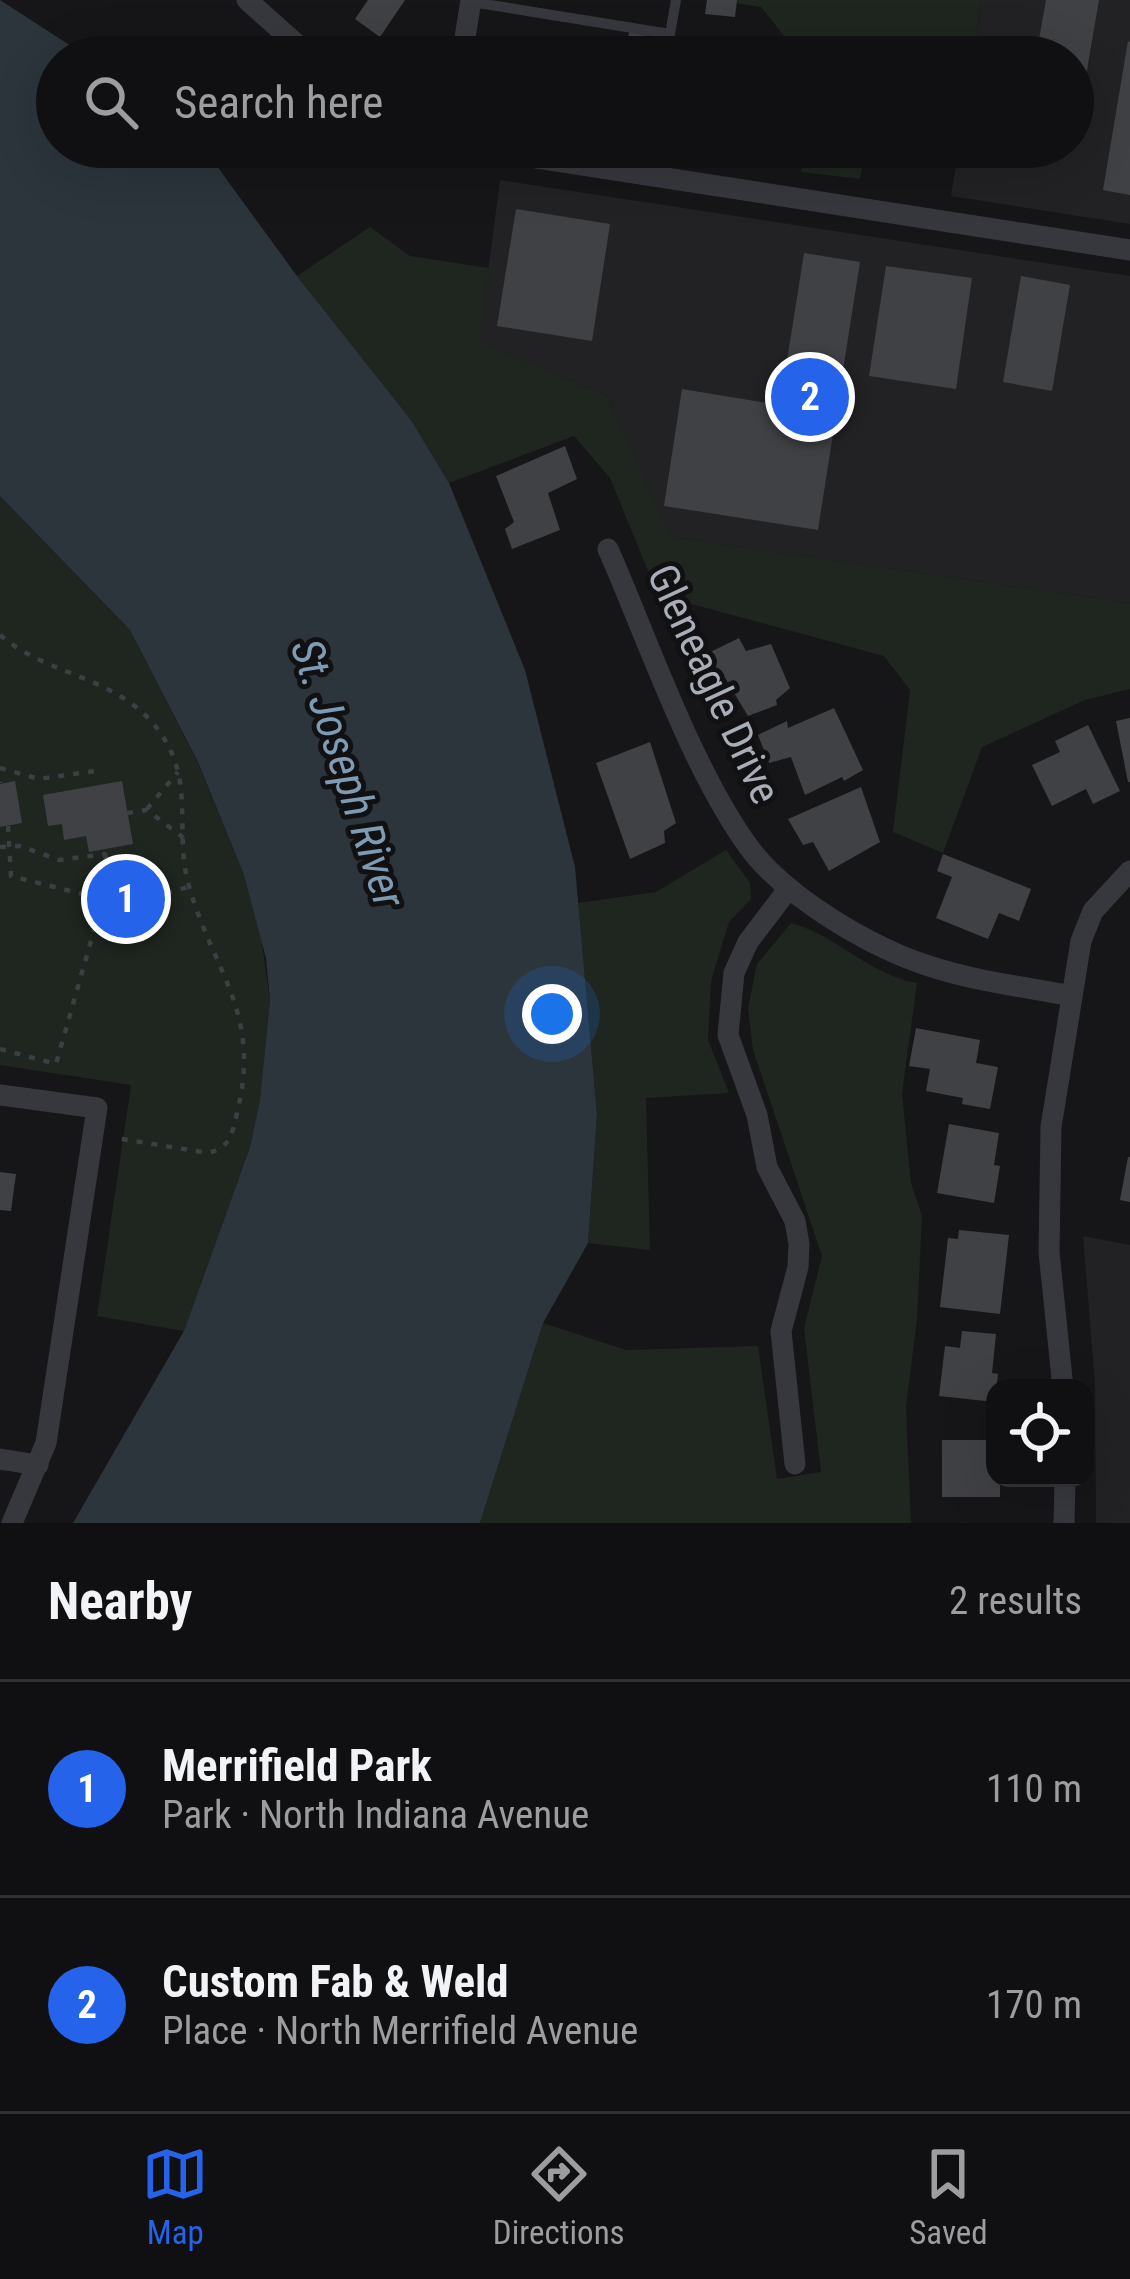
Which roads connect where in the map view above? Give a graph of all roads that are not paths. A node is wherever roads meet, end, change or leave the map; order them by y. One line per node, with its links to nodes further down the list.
1 (247, 0): 5 (street)
2 (676, 0): 4 (lane)
3 (471, 1): 4 (lane); 6 (street)
4 (670, 34)
5 (287, 36)
6 (465, 36)
7 (598, 168): 9 (street)
8 (649, 168): 9 (lane)
9 (648, 176): 10 (street)
10 (1130, 250)
11 (608, 549): 13 (street, Gleneagle Drive)
12 (1130, 871): 14 (street)
13 (789, 888): 14 (street, Gleneagle Drive); 18 (street)
14 (1072, 996): 16 (street)
15 (0, 1095): 19 (street)
16 (1062, 1379)
17 (0, 1459): 19 (street)
18 (795, 1464)
19 (38, 1465): 21 (street)
20 (1065, 1487): 22 (street)
21 (12, 1523)
22 (1064, 1523)

